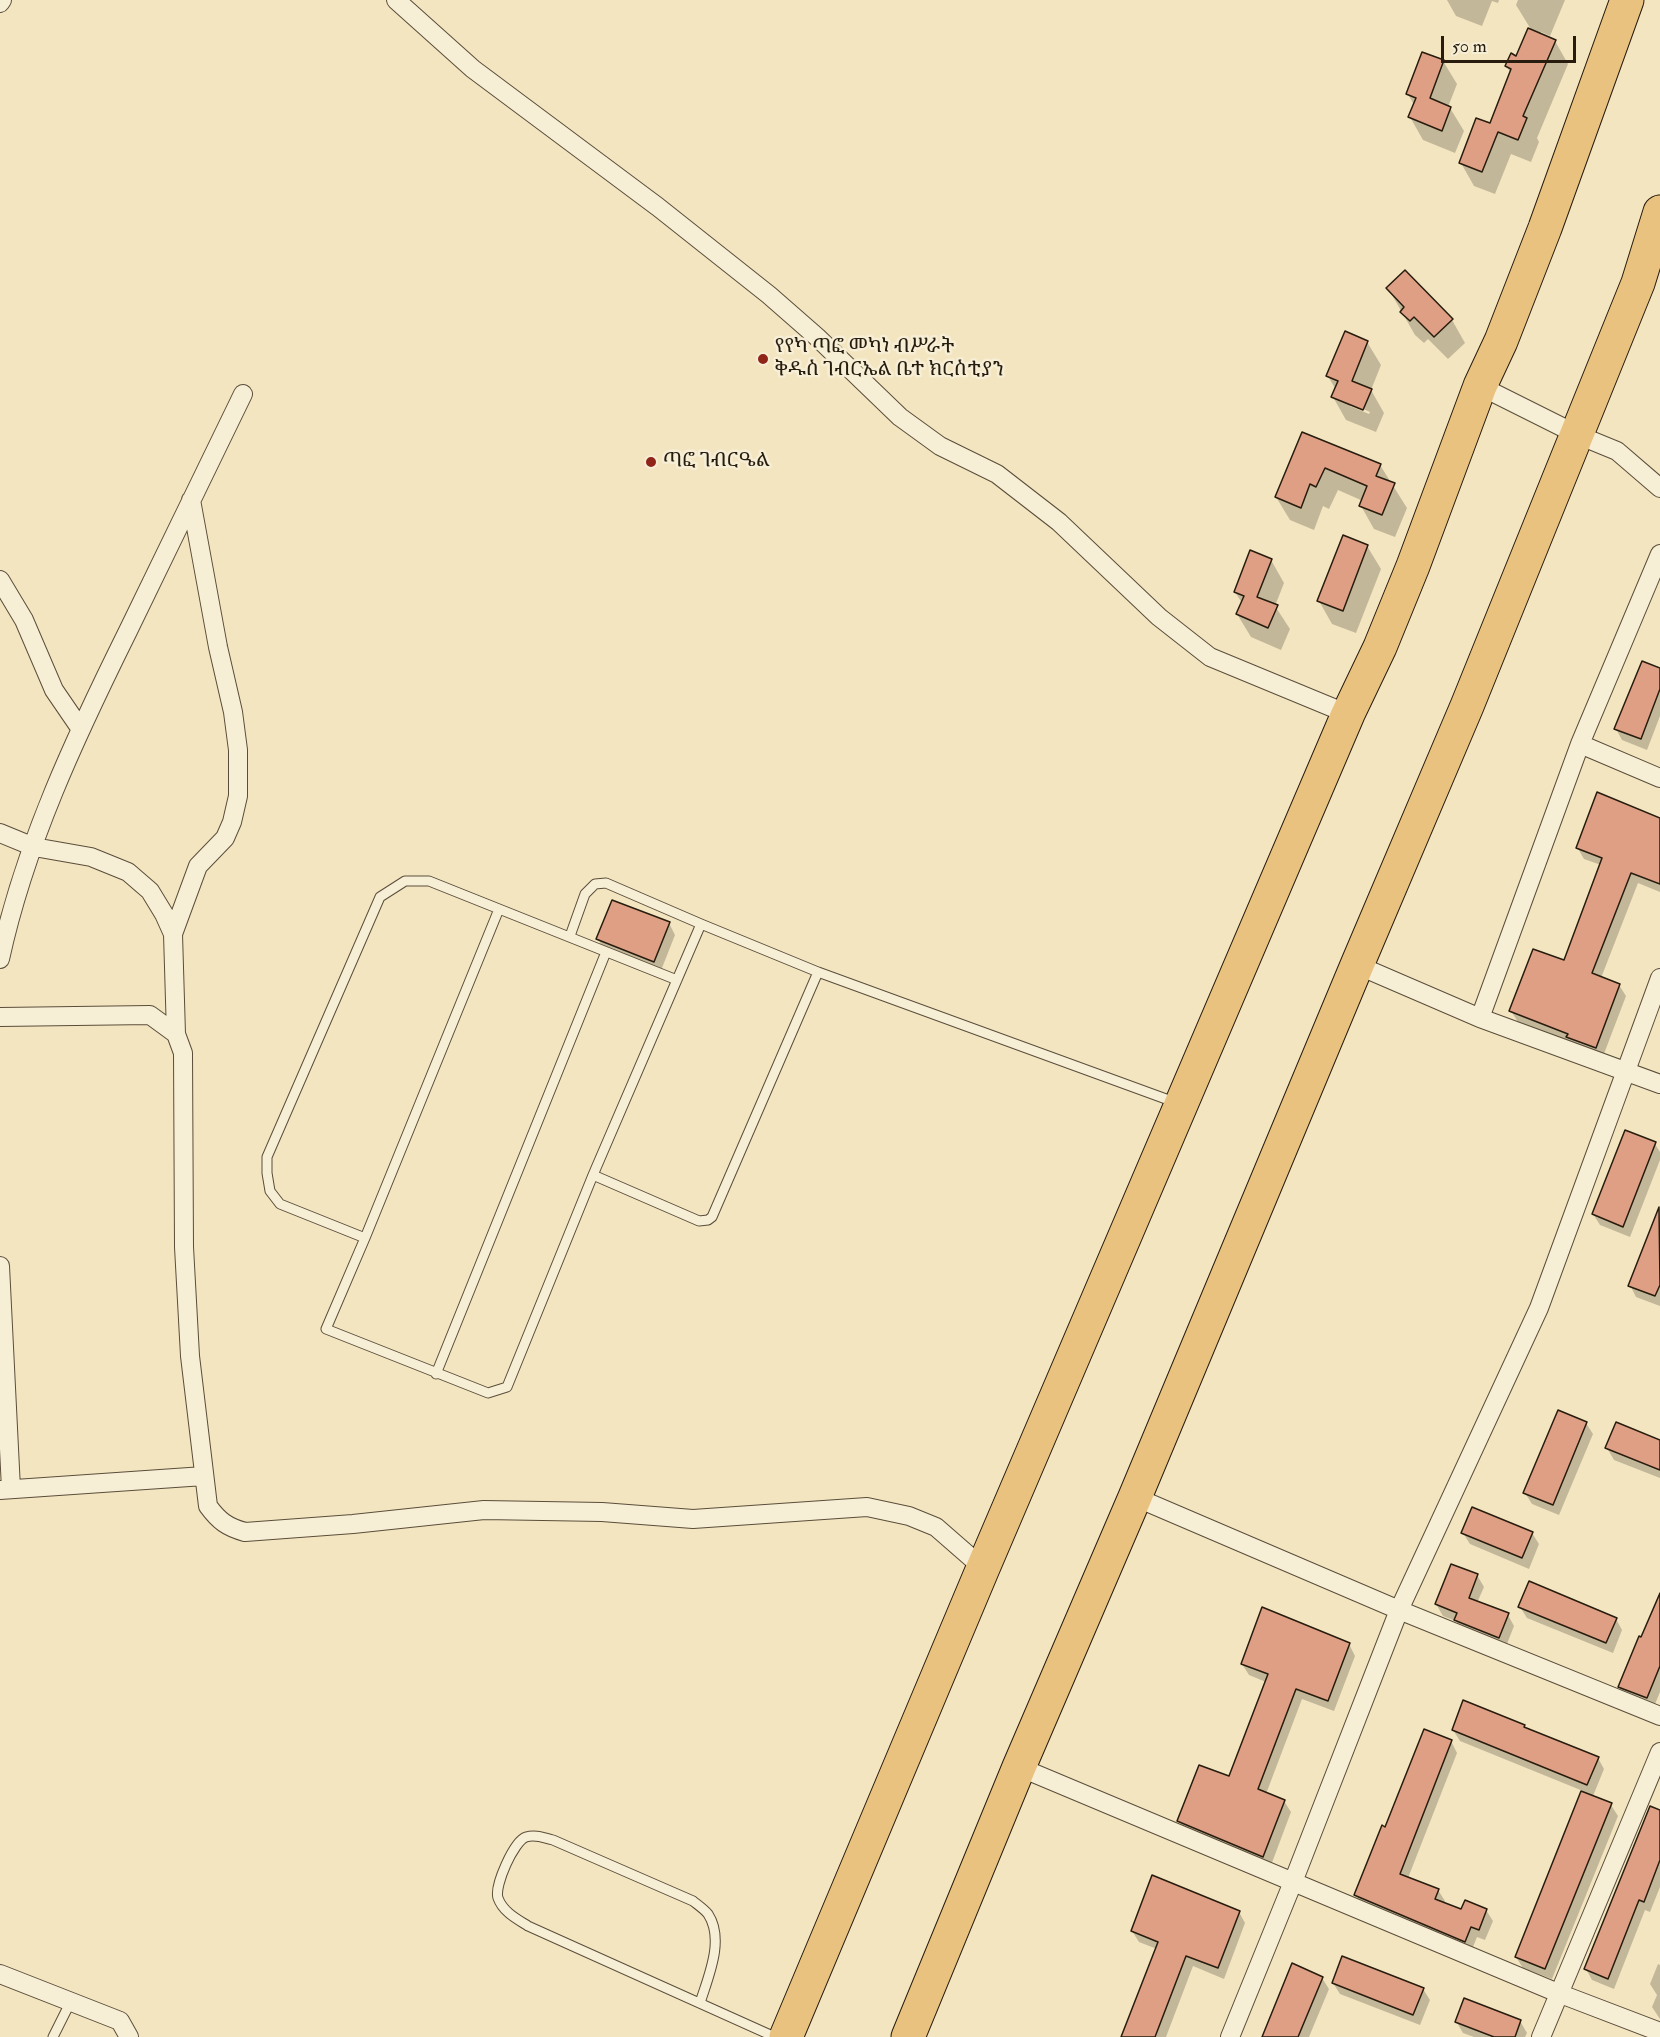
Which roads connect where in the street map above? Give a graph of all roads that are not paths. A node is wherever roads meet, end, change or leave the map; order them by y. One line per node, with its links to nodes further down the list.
1 (396, 0): 12 (street)
2 (1627, 0): 4 (highway)
3 (1658, 223): 6 (highway)
4 (1480, 386): 6 (street); 12 (highway)
5 (243, 394): 8 (street)
6 (1578, 435): 7 (street); 24 (highway)
7 (1660, 488)
8 (191, 500): 13 (street); 20 (street)
9 (1660, 554): 14 (street)
10 (0, 580): 11 (street)
11 (5, 602): 13 (street)
12 (1348, 714): 33 (highway)
13 (80, 728): 17 (street)
14 (1580, 744): 15 (street); 29 (street)
15 (1660, 778)
16 (0, 833): 17 (street)
17 (34, 847): 20 (street); 23 (street)
18 (499, 909): 21 (lane); 35 (lane); 35 (lane)
19 (700, 924): 21 (lane); 25 (lane); 27 (lane)
20 (173, 934): 30 (street)
21 (570, 936): 22 (lane)
22 (606, 952): 27 (lane); 37 (lane)
23 (0, 960)
24 (1357, 965): 29 (street); 40 (highway)
25 (819, 972): 33 (lane); 34 (lane)
26 (1660, 978): 31 (street)
27 (677, 980): 34 (lane)
28 (0, 1017): 30 (street)
29 (1480, 1018): 31 (street)
30 (176, 1034): 38 (street)
31 (1624, 1072): 32 (street); 42 (street)
32 (1660, 1084)
33 (1182, 1105): 41 (highway)
34 (593, 1175): 37 (lane)
35 (365, 1238): 37 (lane)
36 (0, 1266): 39 (street)
37 (436, 1374)
38 (204, 1476): 39 (street); 41 (street)
39 (6, 1490)
40 (1135, 1497): 42 (street); 45 (highway)
41 (983, 1568): 55 (highway)
42 (1399, 1610): 43 (street); 46 (street)
43 (1660, 1716)
44 (1660, 1752): 48 (street)
45 (1018, 1767): 46 (street); 56 (highway)
46 (1293, 1882): 48 (street); 57 (street)
47 (0, 1974): 49 (street)
48 (1558, 1993): 51 (street); 58 (street)
49 (70, 2001): 52 (lane); 53 (street)
50 (700, 2003): 50 (lane); 54 (lane)
51 (1660, 2032)
52 (53, 2037)
53 (129, 2037)
54 (775, 2037)
55 (786, 2037)
56 (908, 2037)
57 (1230, 2037)
58 (1541, 2037)

